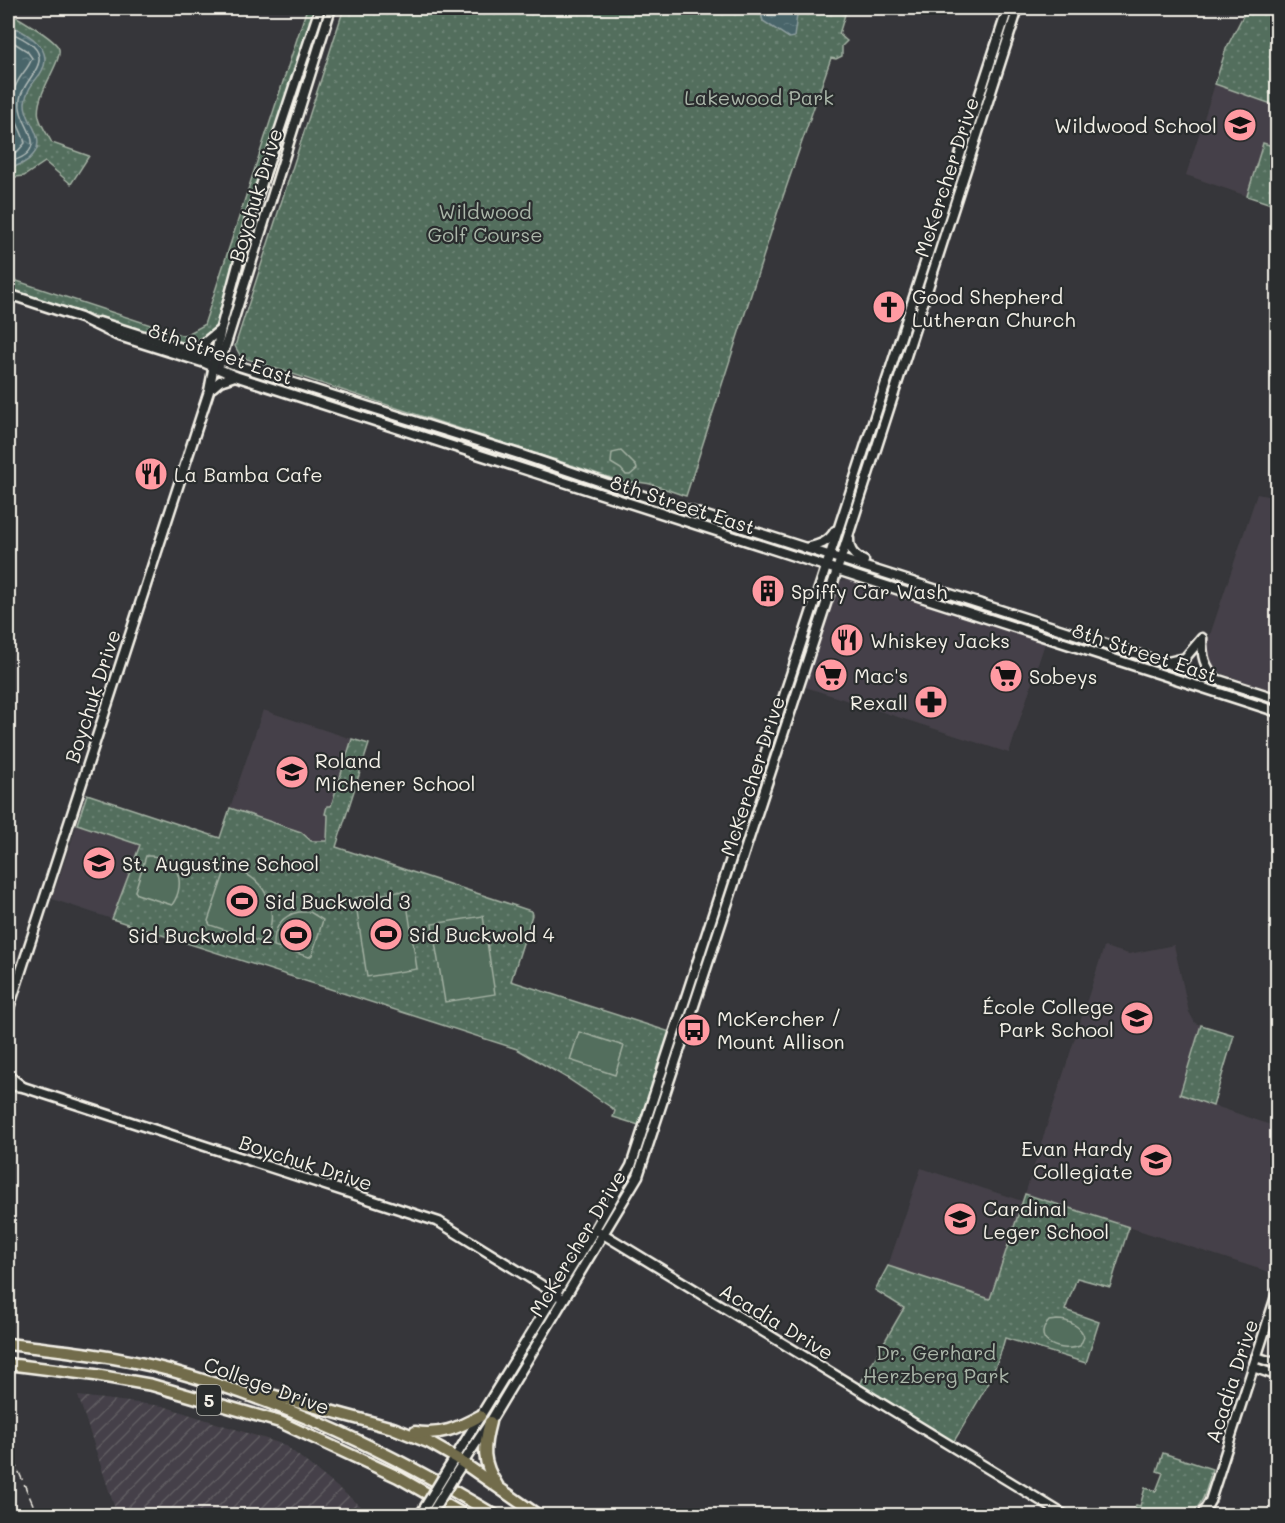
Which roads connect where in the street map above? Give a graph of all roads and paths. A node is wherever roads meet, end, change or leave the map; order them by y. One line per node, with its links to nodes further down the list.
1 (320, 8): 7 (main road, Boychuk Drive)
2 (331, 8): 8 (main road, Boychuk Drive)
3 (1008, 8): 14 (main road, McKercher Drive)
4 (1018, 8): 15 (main road, McKercher Drive)
5 (8, 294): 6 (main road, 8th Street East)
6 (81, 318): 9 (main road, 8th Street East); 10 (main road, 8th Street East)
7 (221, 328): 9 (main road); 10 (main road, Boychuk Drive)
8 (226, 344): 10 (main road, Boychuk Drive); 11 (main road)
9 (185, 348): 10 (main road, 8th Street East)
10 (217, 363): 11 (main road, 8th Street East); 12 (main road, 8th Street East); 13 (main road, Boychuk Drive)
11 (236, 365): 16 (main road, 8th Street East)
12 (235, 376): 13 (main road); 19 (main road, 8th Street East)
13 (211, 389): 30 (main road, Boychuk Drive)
14 (840, 523): 16 (main road); 17 (main road, McKercher Drive)
15 (849, 534): 18 (main road, McKercher Drive); 22 (main road)
16 (806, 548): 17 (main road, 8th Street East)
17 (830, 555): 18 (main road, 8th Street East); 20 (main road, McKercher Drive)
18 (841, 558): 21 (main road, McKercher Drive); 22 (main road, 8th Street East)
19 (802, 560): 20 (main road, 8th Street East); 24 (main road)
20 (826, 567): 21 (main road, 8th Street East); 24 (main road, McKercher Drive)
21 (837, 571): 23 (main road, 8th Street East); 25 (main road, McKercher Drive)
22 (886, 573): 26 (main road, 8th Street East)
23 (861, 577): 25 (main road); 29 (main road, 8th Street East)
24 (820, 587): 34 (main road, McKercher Drive)
25 (832, 588): 35 (main road, McKercher Drive)
26 (1163, 662): 27 (main road, 8th Street East); 27 (main road)
27 (1216, 679): 28 (main road, 8th Street East)
28 (1278, 699)
29 (1278, 712)
30 (8, 1011)
31 (8, 1075): 33 (main road, Boychuk Drive)
32 (8, 1085): 33 (main road, Boychuk Drive)
33 (23, 1088): 37 (main road, Boychuk Drive)
34 (595, 1229): 35 (main road, Acadia Drive); 37 (main road, McKercher Drive)
35 (604, 1235): 38 (main road, McKercher Drive); 58 (main road, Acadia Drive)
36 (1278, 1290): 40 (main road, Acadia Drive)
37 (555, 1294): 38 (main road, Boychuk Drive); 46 (main road, McKercher Drive)
38 (564, 1299): 46 (main road, McKercher Drive)
39 (8, 1344): 44 (highway, College Drive / 5)
40 (1256, 1357): 42 (main road); 43 (main road, Acadia Drive)
41 (8, 1364): 50 (highway, College Drive / 5)
42 (1278, 1364)
43 (1252, 1367): 45 (main road); 59 (main road, Acadia Drive)
44 (168, 1370): 47 (highway); 56 (highway, College Drive / 5)
45 (1278, 1376)
46 (485, 1419): 47 (highway); 48 (main road, McKercher Drive); 51 (highway)
47 (393, 1428): 48 (highway)
48 (459, 1461): 49 (main road, McKercher Drive); 51 (highway)
49 (452, 1472): 52 (main road, McKercher Drive, bridge); 53 (main road, McKercher Drive, bridge)
50 (398, 1478): 54 (highway); 55 (highway, College Drive / 5)
51 (499, 1488): 57 (highway)
52 (420, 1515)
53 (430, 1515)
54 (456, 1515)
55 (466, 1515)
56 (496, 1515)
57 (539, 1515)
58 (1066, 1515)
59 (1201, 1515)

